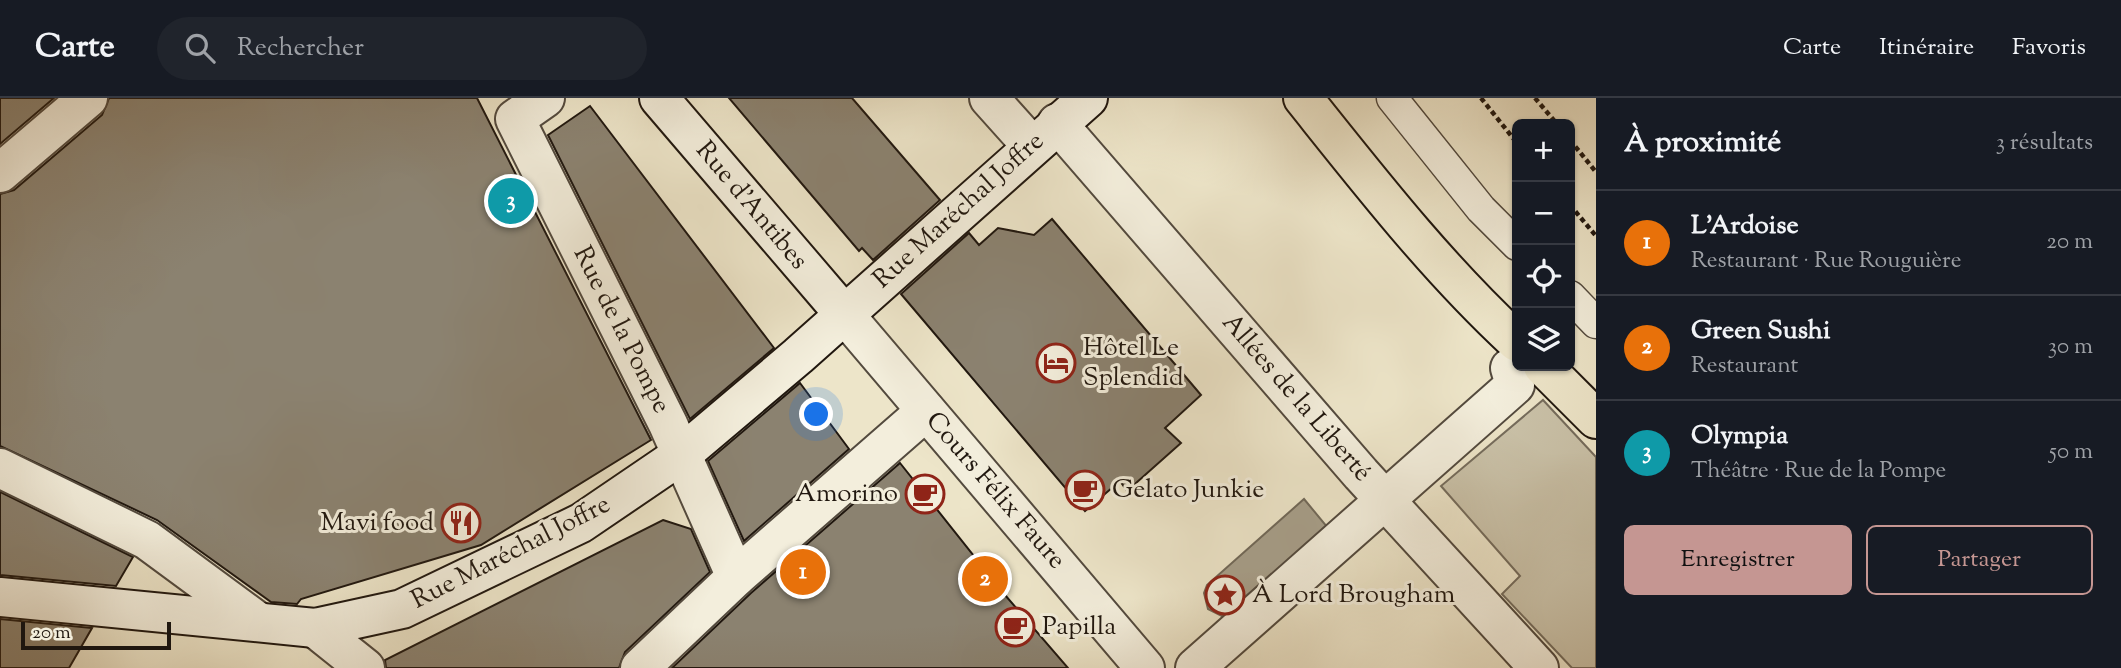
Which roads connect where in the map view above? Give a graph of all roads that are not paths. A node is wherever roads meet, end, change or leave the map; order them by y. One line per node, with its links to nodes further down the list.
1 (88, 98): 9 (street)
2 (545, 98): 19 (street, Rue de la Pompe)
3 (659, 98): 12 (street, Rue d'Antibes)
4 (989, 98): 8 (street, Allées de la Liberté)
5 (1088, 98): 8 (street, Rue Maréchal Joffre)
6 (1303, 98): 14 (main road)
7 (1392, 98): 10 (lane)
8 (1044, 134): 12 (street, Rue Maréchal Joffre); 21 (street, Allées de la Liberté)
9 (0, 173)
10 (1512, 240)
11 (1575, 301): 13 (lane)
12 (844, 314): 17 (street, Cours Félix Faure); 19 (street, Rue Maréchal Joffre)
13 (1596, 323)
14 (1512, 347)
15 (1519, 371): 21 (street)
16 (1538, 371): 18 (main road)
17 (926, 411): 22 (street); 28 (street, Cours Félix Faure)
18 (1596, 419)
19 (681, 455): 22 (street, Rue de la Pompe); 25 (street, Rue Maréchal Joffre)
20 (0, 468): 24 (street)
21 (1386, 501): 29 (street); 30 (street, Allées de la Liberté)
22 (736, 577): 27 (street)
23 (0, 597): 24 (street, Rue Maréchal Joffre)
24 (257, 621): 25 (street, Rue Maréchal Joffre)
25 (315, 628): 26 (street)
26 (365, 668)
27 (640, 668)
28 (1145, 668)
29 (1195, 668)
30 (1539, 668)

